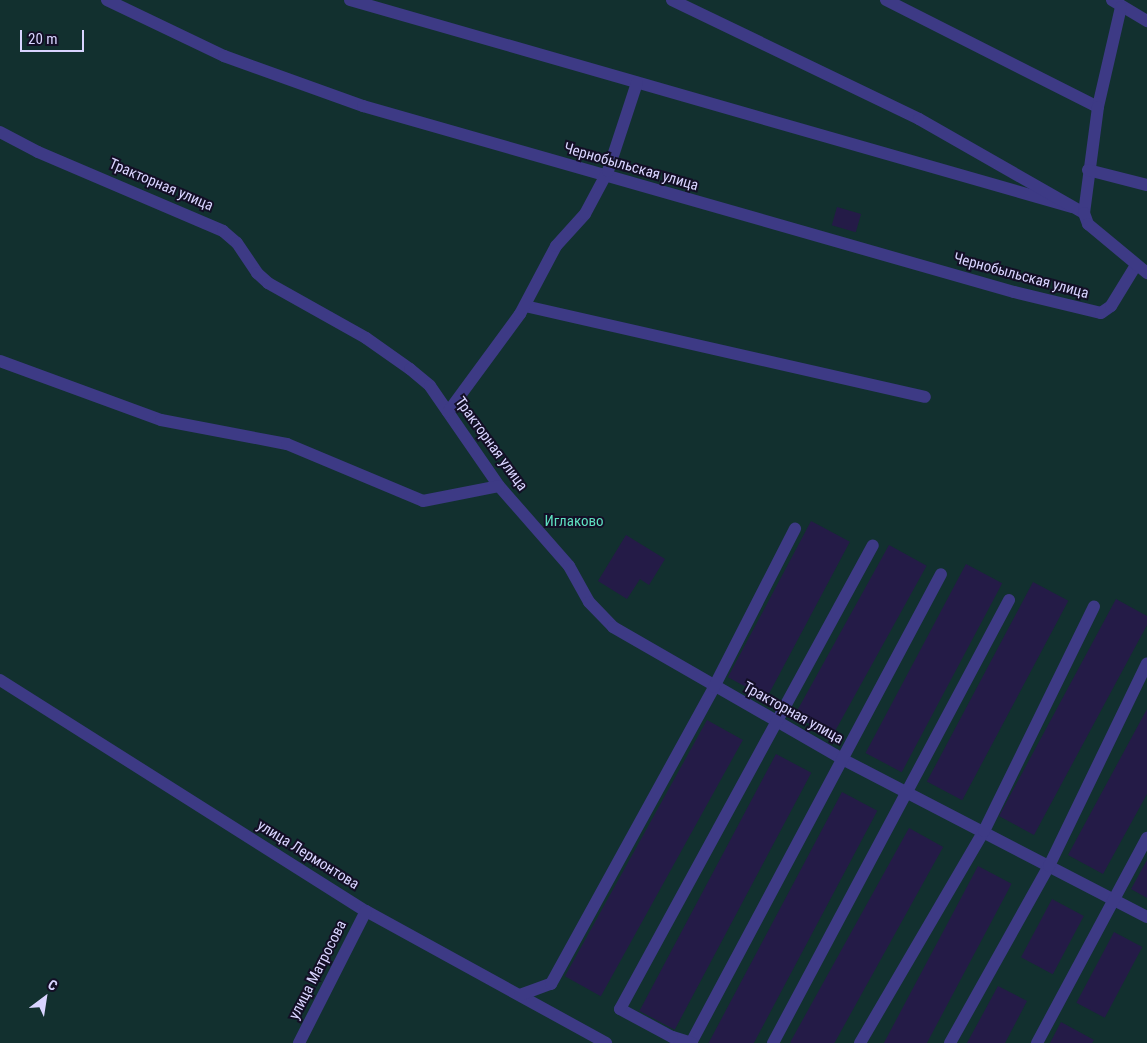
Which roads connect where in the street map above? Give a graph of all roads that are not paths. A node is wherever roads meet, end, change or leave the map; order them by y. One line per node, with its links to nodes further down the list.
1 (107, 0): 11 (street, Чернобыльская улица)
2 (350, 0): 7 (street)
3 (672, 0): 13 (street)
4 (886, 0): 8 (street)
5 (1117, 3): 6 (street); 8 (street)
6 (1147, 21)
7 (637, 83): 11 (street); 13 (street)
8 (1098, 107): 10 (street)
9 (0, 132): 20 (street, Тракторная улица)
10 (1088, 170): 12 (street); 14 (street)
11 (605, 178): 15 (street, Чернобыльская улица); 17 (street)
12 (1147, 185)
13 (1072, 207): 14 (street)
14 (1084, 213): 15 (street)
15 (1136, 266): 16 (street)
16 (1147, 273)
17 (525, 306): 19 (street); 20 (street)
18 (0, 361): 21 (street)
19 (925, 397)
20 (448, 412): 21 (street, Тракторная улица)
21 (499, 486): 29 (street, Тракторная улица)
22 (795, 529): 29 (street)
23 (873, 545): 30 (street)
24 (941, 574): 31 (street)
25 (1009, 600): 32 (street)
26 (1094, 606): 33 (street)
27 (1147, 663): 35 (street)
28 (0, 680): 37 (street, улица Лермонтова)
29 (714, 687): 30 (street, Тракторная улица); 39 (street)
30 (776, 723): 31 (street, Тракторная улица); 40 (street)
31 (844, 760): 32 (street, Тракторная улица); 40 (street)
32 (904, 791): 33 (street, Тракторная улица); 43 (street)
33 (984, 831): 35 (street, Тракторная улица); 44 (street)
34 (1147, 838): 36 (street)
35 (1048, 866): 36 (street, Тракторная улица); 45 (street)
36 (1114, 901): 38 (street, Тракторная улица); 46 (street)
37 (366, 911): 39 (street, улица Лермонтова); 41 (street, улица Матросова)
38 (1147, 917)
39 (520, 995): 42 (street, улица Лермонтова)
40 (692, 1042)
41 (299, 1043)
42 (606, 1043)
43 (773, 1043)
44 (860, 1043)
45 (950, 1043)
46 (1037, 1043)

